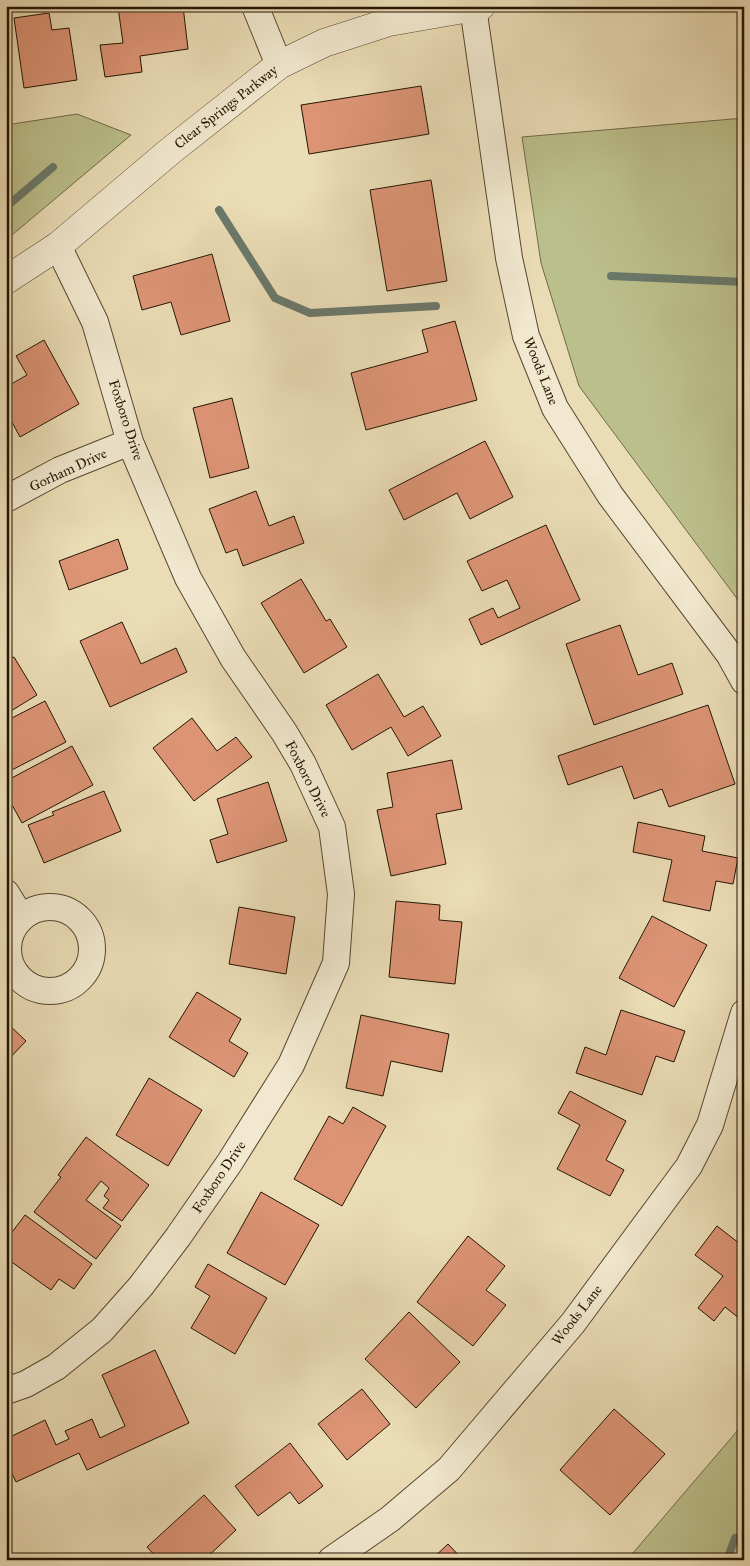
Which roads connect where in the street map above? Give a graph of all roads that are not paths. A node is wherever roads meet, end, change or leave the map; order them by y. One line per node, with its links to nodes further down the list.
1 (254, 6): 3 (street)
2 (477, 7): 3 (street, Clear Springs Parkway); 8 (street, Woods Lane)
3 (279, 65): 4 (street, Clear Springs Parkway)
4 (58, 246): 5 (street, Clear Springs Parkway); 6 (street, Foxboro Drive)
5 (6, 280)
6 (130, 442): 7 (street, Gorham Drive); 12 (street, Foxboro Drive)
7 (6, 499)
8 (744, 682)
9 (6, 893): 10 (street)
10 (21, 917)
11 (744, 1013): 13 (street, Woods Lane)
12 (6, 1391)
13 (331, 1560)

